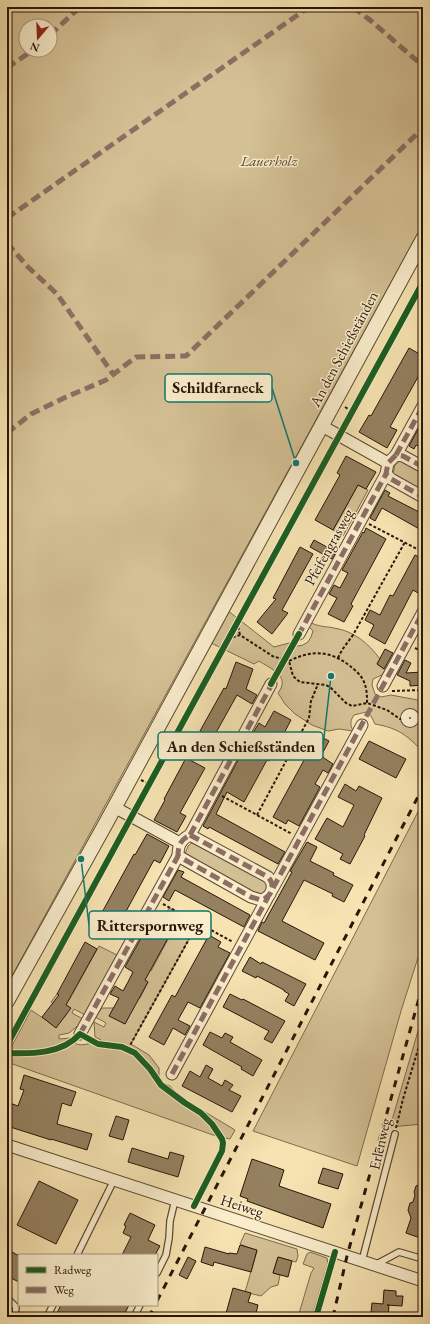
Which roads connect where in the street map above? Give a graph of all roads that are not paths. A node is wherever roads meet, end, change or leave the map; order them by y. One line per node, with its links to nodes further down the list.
1 (423, 239): 3 (street, An den Schießständen)
2 (423, 406): 4 (street)
3 (322, 426): 4 (street); 13 (street, An den Schießständen)
4 (392, 459): 5 (street); 6 (street, Pfeifengrasweg)
5 (423, 468)
6 (386, 474): 7 (street); 9 (street, Pfeifengrasweg)
7 (423, 497)
8 (423, 612): 11 (street)
9 (299, 634)
10 (271, 684): 14 (street)
11 (383, 686)
12 (362, 724): 17 (street)
13 (114, 807): 15 (street); 18 (street, An den Schießständen)
14 (190, 835): 15 (street); 17 (street)
15 (180, 843): 16 (street)
16 (178, 856): 17 (street); 19 (street)
17 (271, 892): 20 (street)
18 (7, 1001)
19 (80, 1034)
20 (172, 1074)
21 (395, 1134): 27 (lane, Erlenweg)
22 (7, 1145): 23 (street, Heiweg)
23 (114, 1180): 24 (street, Heiweg); 25 (lane)
24 (175, 1200): 27 (street, Heiweg); 29 (lane)
25 (77, 1254)
26 (423, 1259): 28 (lane)
27 (362, 1261): 28 (street, Heiweg)
28 (375, 1265): 30 (street, Heiweg)
29 (158, 1271)
30 (423, 1281)
31 (7, 1298): 34 (lane)
32 (52, 1306): 35 (lane)
33 (140, 1306): 36 (lane)
34 (15, 1317)
35 (47, 1317)
36 (134, 1317)

